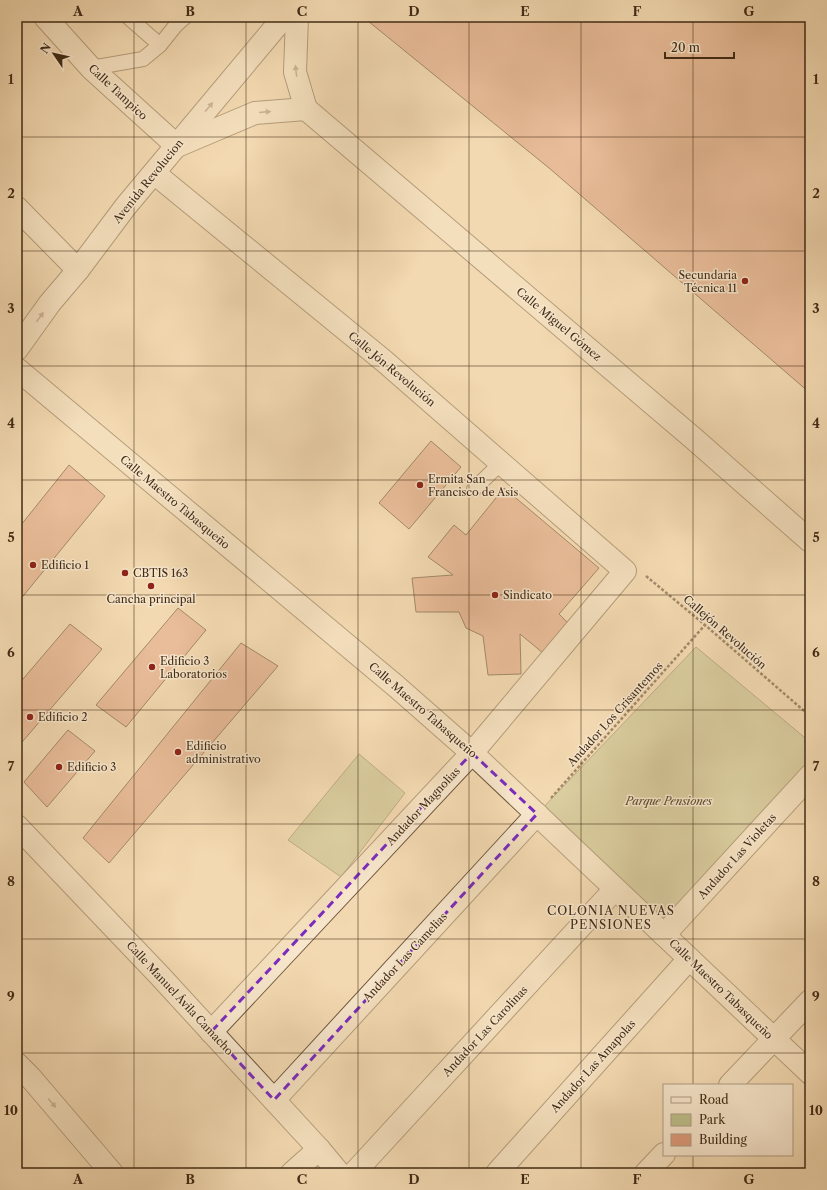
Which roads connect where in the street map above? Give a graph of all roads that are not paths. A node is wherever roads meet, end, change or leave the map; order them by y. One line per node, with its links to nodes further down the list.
1 (45, 17): 7 (street, Calle Tampico)
2 (128, 17): 6 (lane)
3 (185, 17): 6 (lane)
4 (284, 17): 9 (street, Avenida Revolucion, one-way to 4)
5 (297, 17): 8 (street, one-way to 5)
6 (160, 45): 7 (lane)
7 (91, 68): 9 (street, Calle Tampico)
8 (306, 109): 9 (street, one-way to 8); 17 (street, Calle Miguel Gómez)
9 (177, 146): 10 (street, Avenida Revolucion)
10 (154, 173): 12 (street, Avenida Revolucion); 15 (street, Calle Jón Revolución)
11 (17, 208): 12 (street)
12 (78, 270): 13 (street, Avenida Revolucion, one-way to 12)
13 (17, 349)
14 (17, 369): 19 (street, Calle Maestro Tabasqueño)
15 (501, 463): 16 (lane); 18 (street, Calle Jón Revolución)
16 (474, 489)
17 (810, 541)
18 (625, 571): 19 (street, Andador Magnolias)
19 (472, 753): 21 (street, Calle Maestro Tabasqueño); 27 (street, Andador Magnolias)
20 (810, 776): 24 (street, Andador Las Violetas)
21 (537, 814): 23 (street, Calle Maestro Tabasqueño); 32 (street, Andador Las Camelias)
22 (17, 826): 27 (street, Calle Manuel Ávila Camacho)
23 (616, 889): 24 (street, Calle Maestro Tabasqueño); 38 (street, Andador Las Carolinas)
24 (664, 935): 25 (street, Calle Maestro Tabasqueño)
25 (689, 959): 28 (street, Calle Maestro Tabasqueño); 39 (street, Andador Las Amapolas)
26 (810, 1001): 28 (street)
27 (211, 1032): 32 (street, Calle Manuel Ávila Camacho)
28 (774, 1039): 29 (street, Calle Maestro Tabasqueño); 31 (street)
29 (810, 1073)
30 (21, 1077): 35 (street, one-way to 35)
31 (731, 1084)
32 (274, 1100): 33 (street, Calle Manuel Ávila Camacho)
33 (319, 1149): 36 (street); 37 (street, Calle Manuel Ávila Camacho)
34 (663, 1155): 40 (street)
35 (112, 1173)
36 (292, 1173)
37 (338, 1173)
38 (354, 1173)
39 (497, 1173)
40 (646, 1173)

